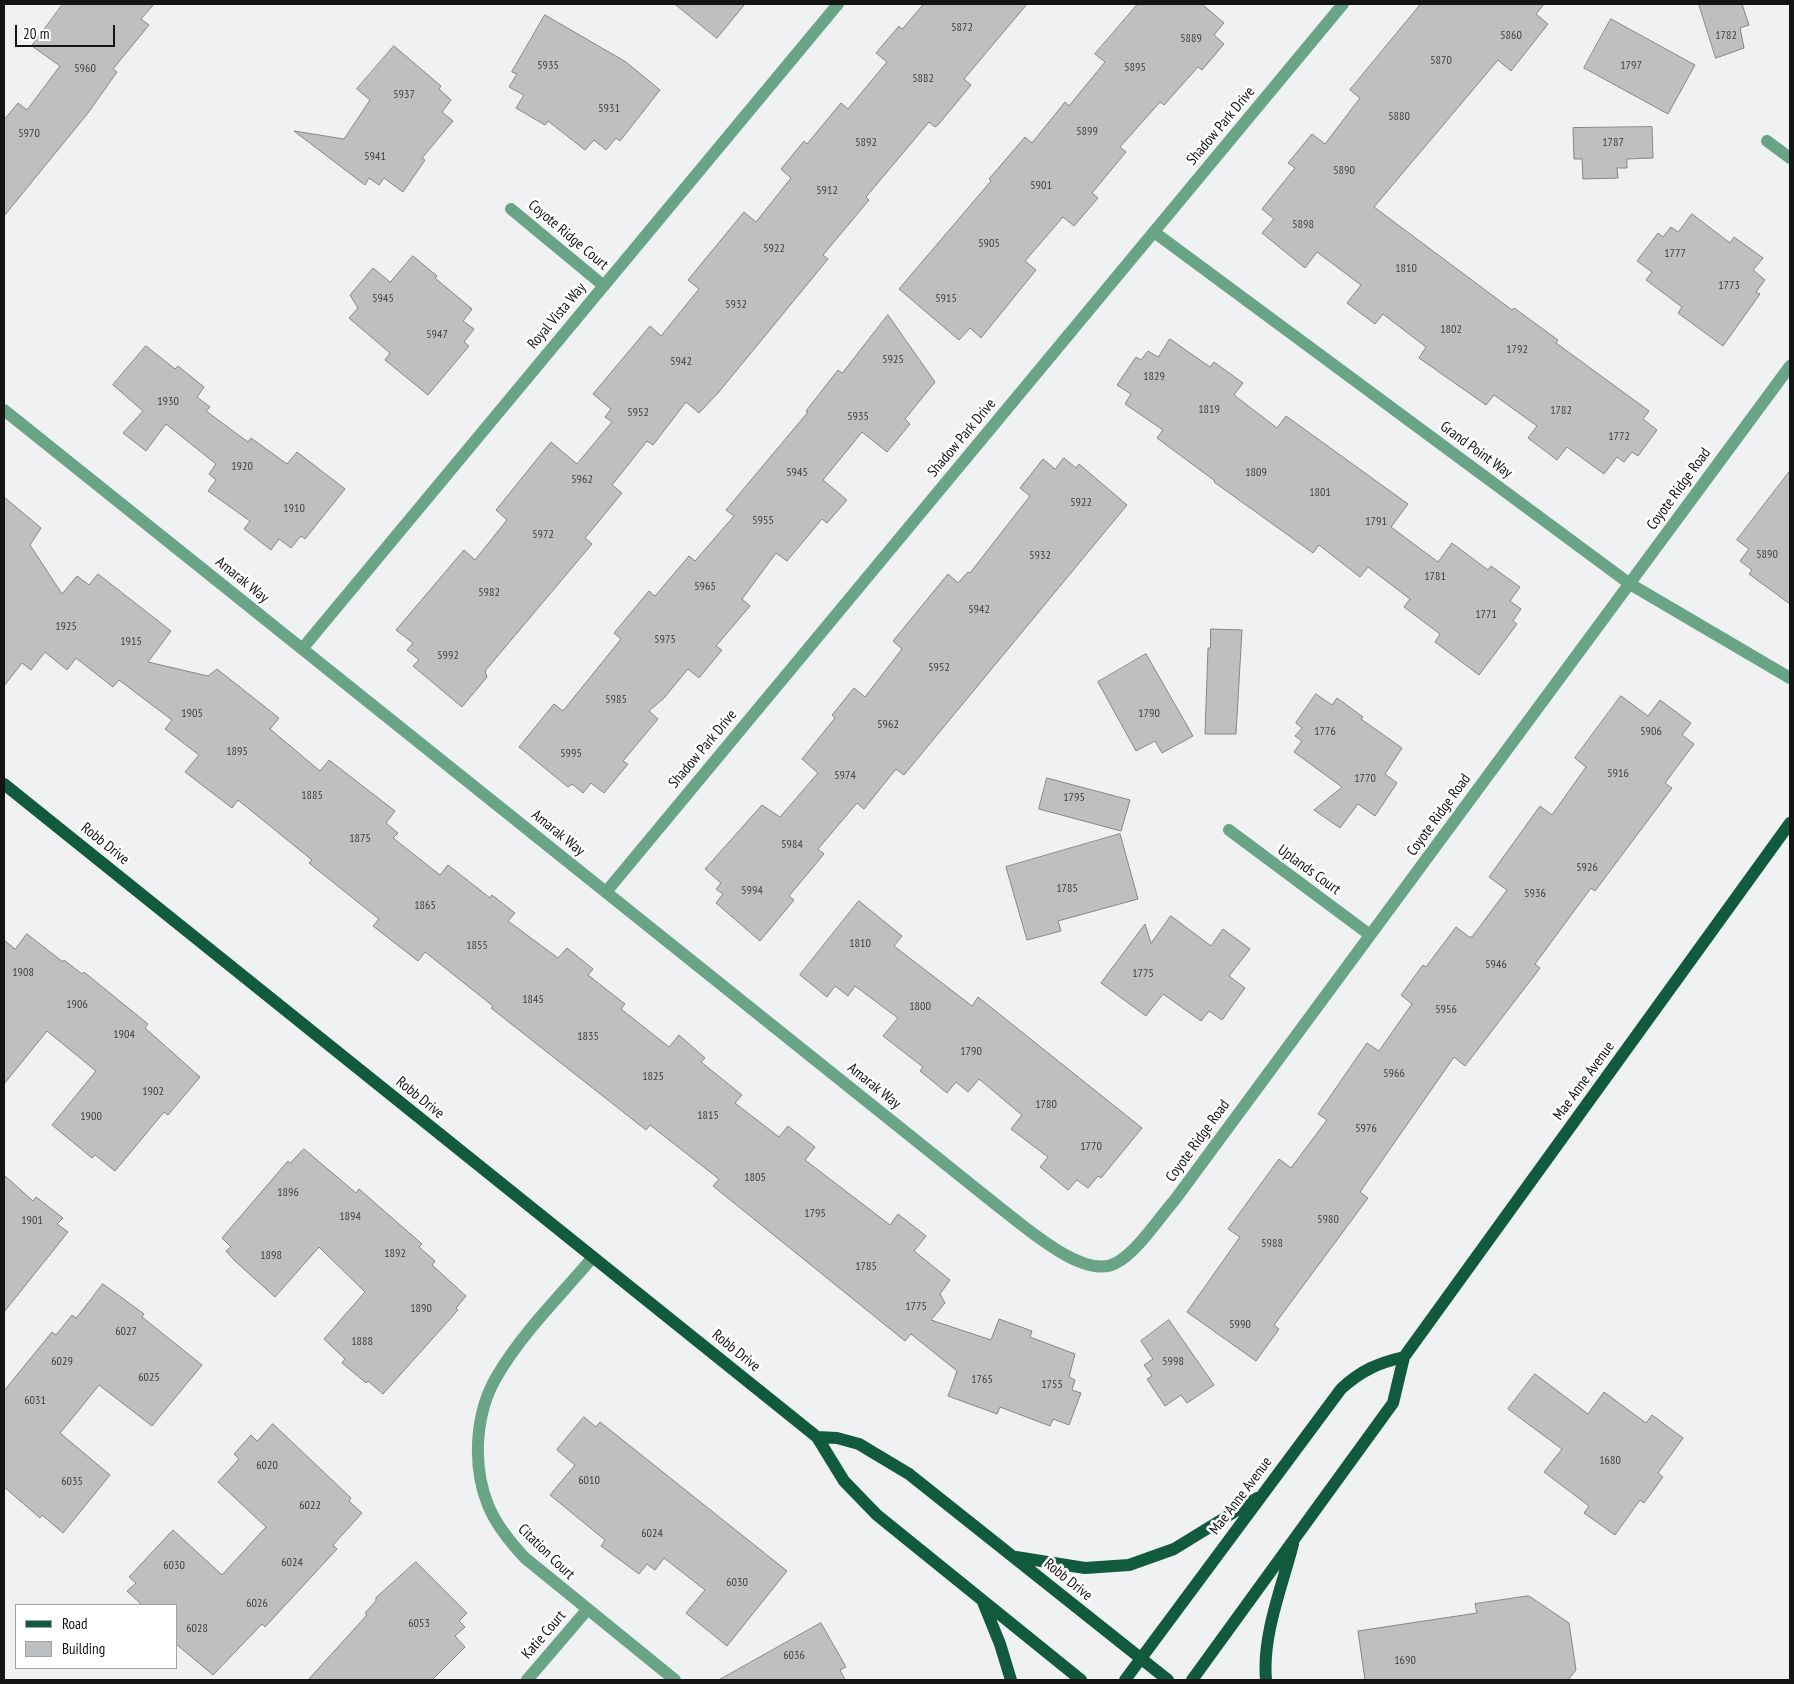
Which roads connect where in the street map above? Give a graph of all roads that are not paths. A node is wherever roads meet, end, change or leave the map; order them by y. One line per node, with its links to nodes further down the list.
1 (838, 4): 7 (street, Royal Vista Way)
2 (1343, 4): 6 (street, Shadow Park Drive)
3 (1767, 141): 4 (street)
4 (1790, 158)
5 (511, 208): 7 (street, Coyote Ridge Court)
6 (1154, 232): 10 (street, Grand Point Way); 16 (street, Shadow Park Drive)
7 (604, 286): 11 (street, Royal Vista Way)
8 (1790, 366): 10 (street, Coyote Ridge Road)
9 (4, 410): 11 (street, Amarak Way)
10 (1630, 584): 12 (street, Grand Point Way); 17 (street, Coyote Ridge Road)
11 (302, 649): 16 (street, Amarak Way)
12 (1790, 678)
13 (4, 784): 18 (main road, Robb Drive)
14 (1790, 823): 20 (main road, Mae Anne Avenue)
15 (1228, 830): 17 (street, Uplands Court)
16 (606, 892): 19 (street, Amarak Way)
17 (1370, 935): 19 (street, Coyote Ridge Road)
18 (593, 1257): 21 (main road, Robb Drive); 26 (street, Citation Court)
19 (1100, 1267)
20 (1404, 1358): 22 (main road, Mae Anne Avenue); 23 (main road, Mae Anne Avenue)
21 (817, 1437): 24 (main road, Robb Drive); 25 (main road, Robb Drive)
22 (1262, 1495): 24 (main road); 27 (main road, Mae Anne Avenue)
23 (1295, 1536): 34 (main road, Mae Anne Avenue); 35 (main road)
24 (1012, 1556): 27 (main road, Robb Drive)
25 (982, 1600): 30 (main road); 31 (main road, Robb Drive)
26 (587, 1610): 28 (street, Katie Court); 29 (street, Citation Court)
27 (1141, 1658): 32 (main road, Mae Anne Avenue); 33 (main road, Robb Drive)
28 (527, 1680)
29 (675, 1680)
30 (1011, 1680)
31 (1081, 1680)
32 (1125, 1680)
33 (1168, 1680)
34 (1192, 1680)
35 (1266, 1680)

